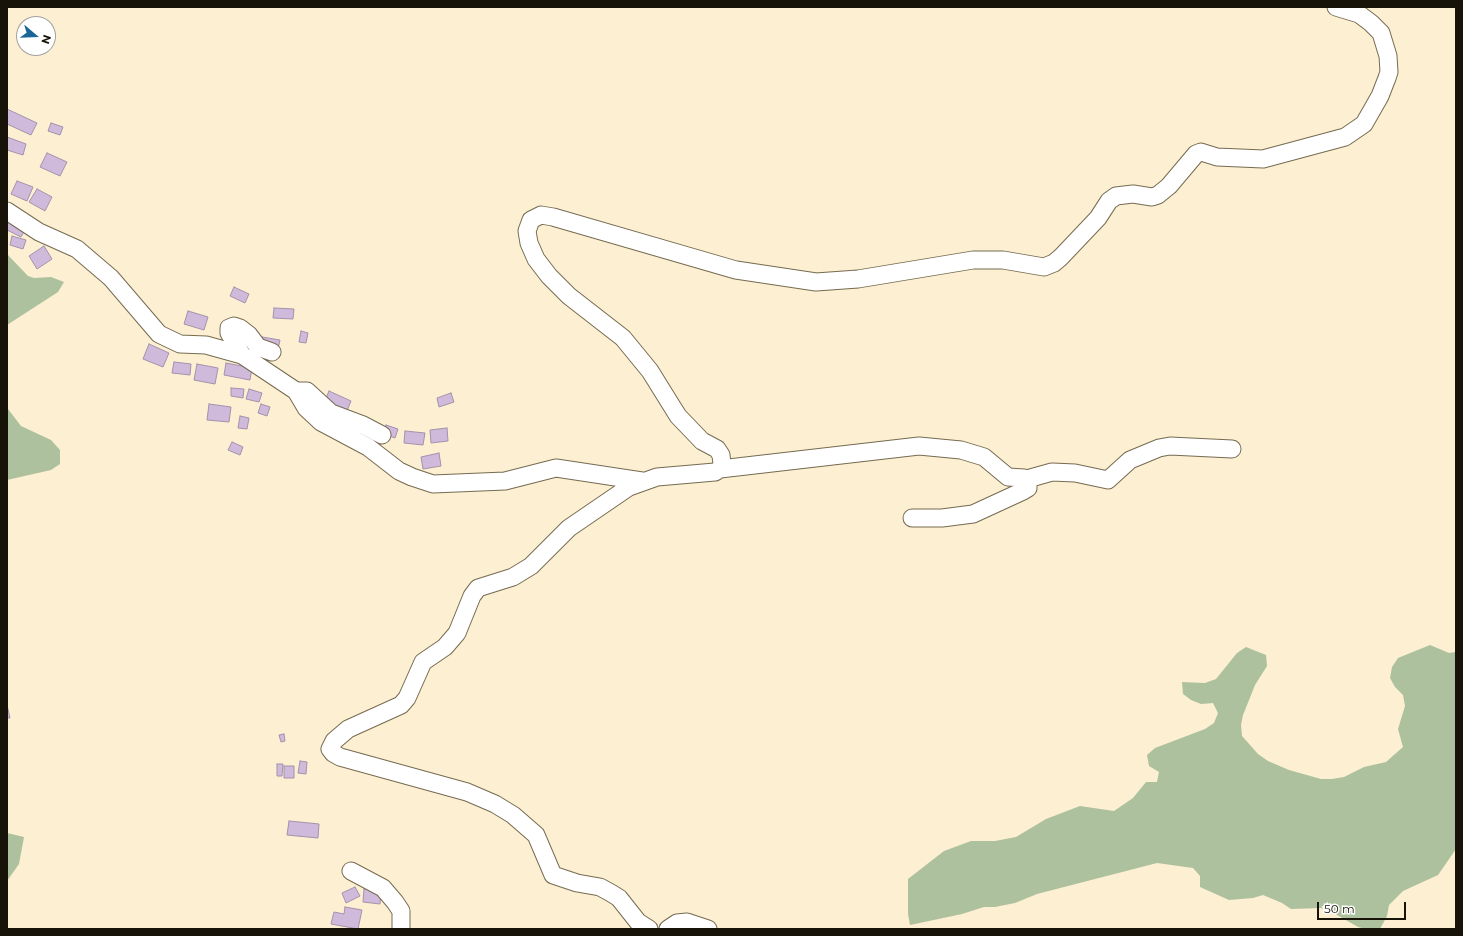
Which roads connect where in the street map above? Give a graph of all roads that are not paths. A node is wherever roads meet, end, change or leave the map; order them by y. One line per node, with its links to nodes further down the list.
1 (1336, 7): 8 (street)
2 (7, 211): 4 (street)
3 (272, 352): 4 (street)
4 (242, 355): 5 (street)
5 (296, 391): 6 (street); 10 (street)
6 (382, 435)
7 (1232, 449): 9 (street)
8 (720, 469): 9 (street); 10 (street)
9 (1027, 479): 11 (street)
10 (643, 481): 14 (street)
11 (912, 518)
12 (351, 871): 13 (street)
13 (401, 929)
14 (649, 929)
15 (668, 929): 16 (street)
16 (708, 929)

